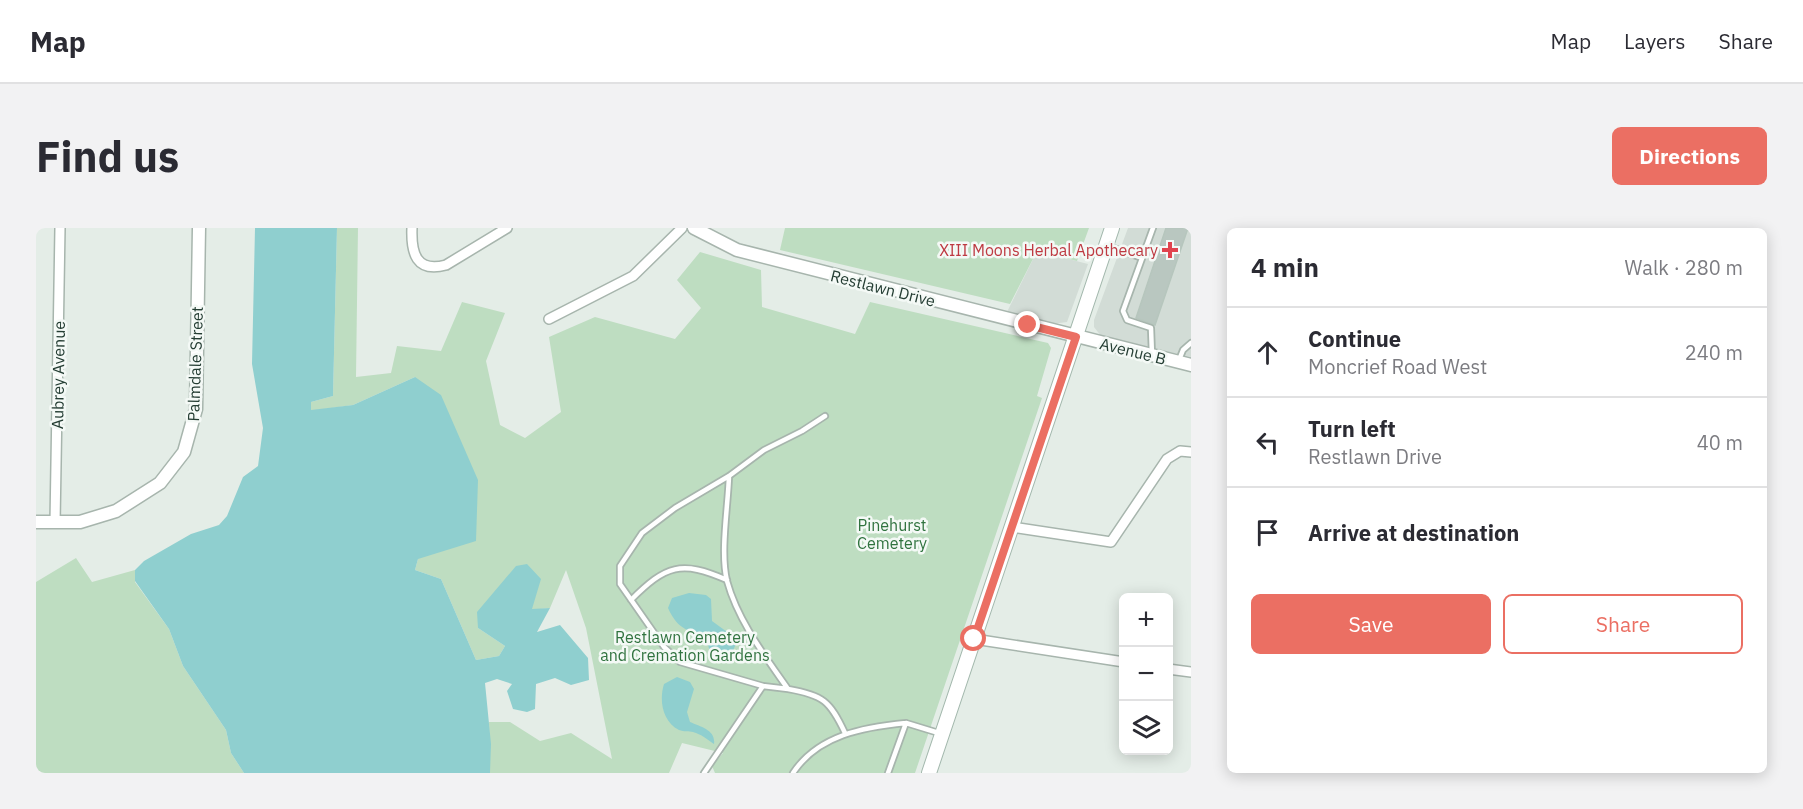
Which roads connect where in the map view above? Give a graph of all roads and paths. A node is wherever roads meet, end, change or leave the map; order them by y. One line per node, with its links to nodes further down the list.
1 (60, 228): 21 (street, Aubrey Avenue)
2 (199, 228): 21 (street, Palmdale Street)
3 (411, 228): 4 (street)
4 (507, 228)
5 (682, 228): 11 (street)
6 (694, 228): 12 (street, Restlawn Drive)
7 (1112, 228): 9 (main road)
8 (1153, 228): 10 (lane)
9 (1106, 245): 10 (lane); 12 (main road)
10 (1142, 258): 14 (lane)
11 (549, 319)
12 (1076, 337): 14 (street, Avenue B); 22 (main road)
13 (1191, 343): 15 (lane)
14 (1152, 356): 15 (street, Avenue B)
15 (1178, 362): 16 (street, Avenue B)
16 (1191, 365)
17 (825, 416): 19 (lane)
18 (1191, 452): 22 (street)
19 (729, 476): 23 (lane); 24 (lane)
20 (36, 522): 21 (street, Palmdale Street)
21 (55, 523)
22 (1012, 527): 25 (main road)
23 (727, 580): 24 (lane); 30 (lane)
24 (631, 600): 29 (lane)
25 (974, 639): 26 (street); 33 (main road)
26 (1119, 661)
27 (1173, 670): 28 (street)
28 (1191, 672)
29 (763, 686): 30 (lane); 34 (lane)
30 (788, 689): 32 (lane)
31 (906, 723): 32 (lane); 33 (lane); 36 (lane)
32 (845, 734): 35 (lane)
33 (942, 734): 37 (main road)
34 (704, 773)
35 (794, 773)
36 (888, 773)
37 (928, 773)

